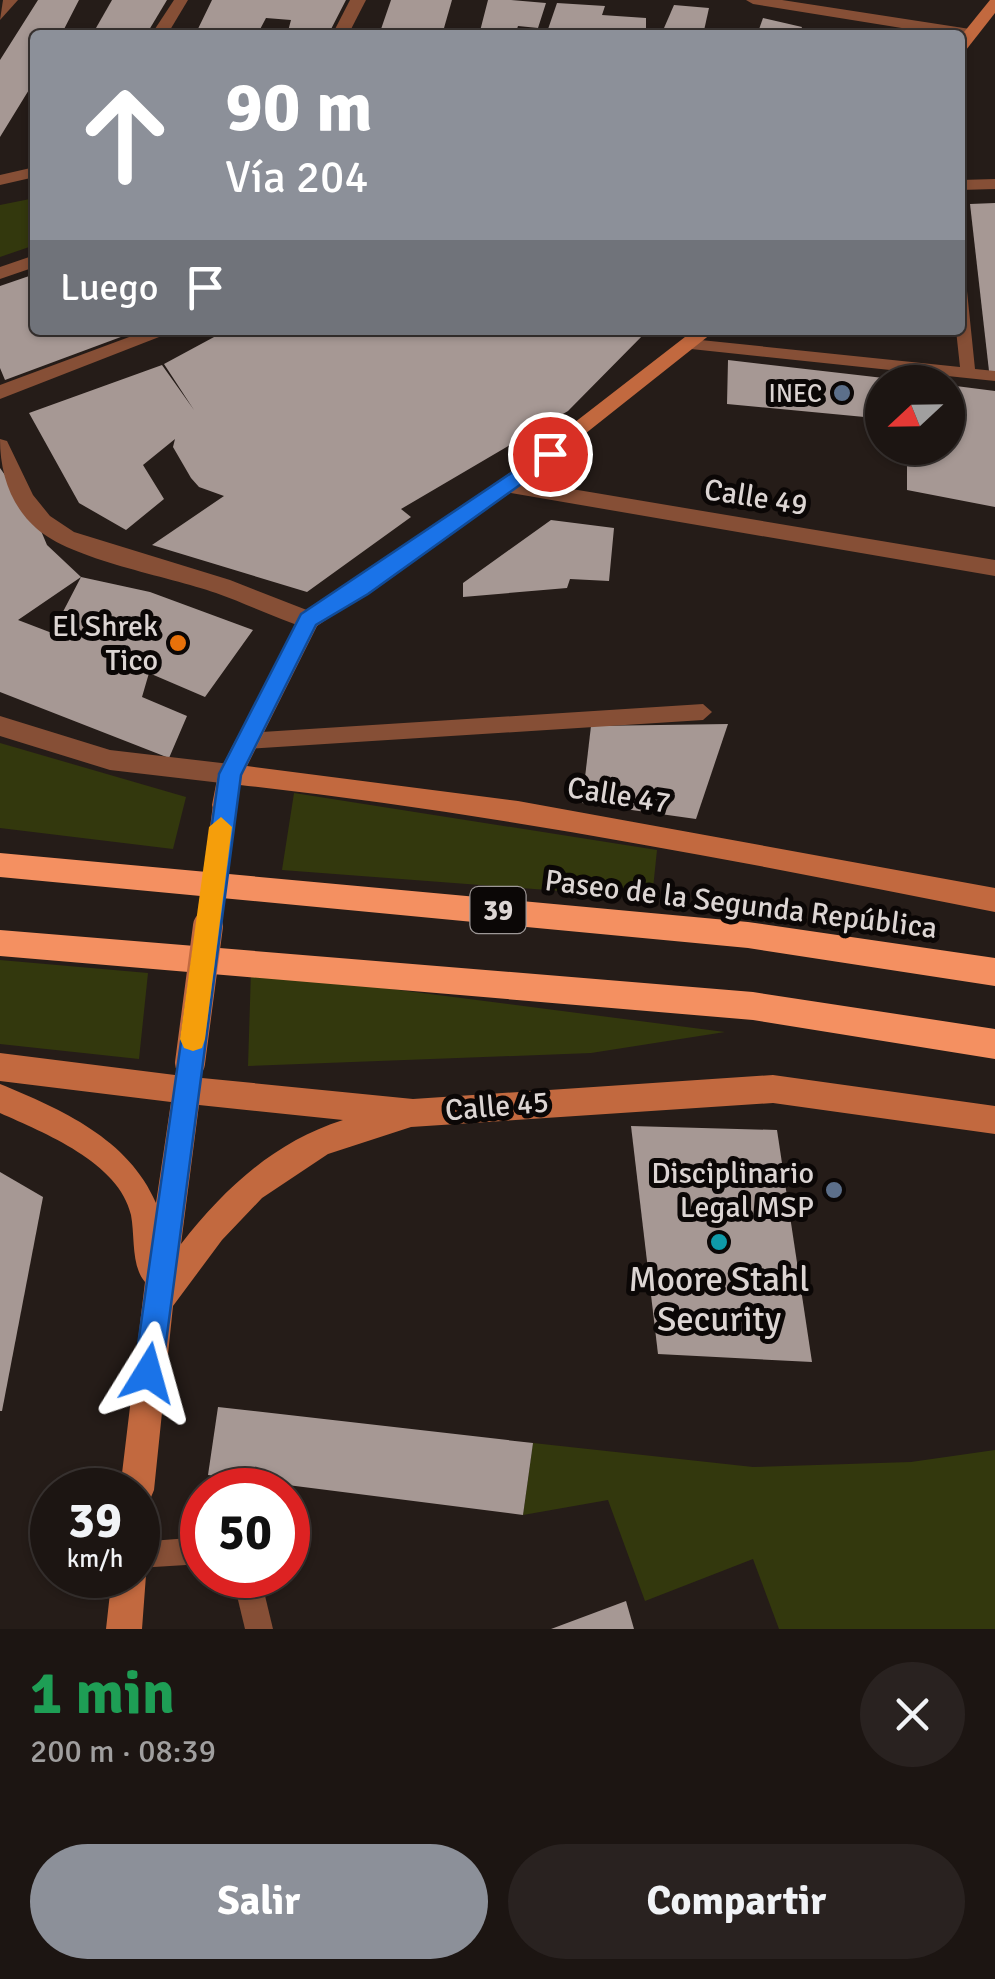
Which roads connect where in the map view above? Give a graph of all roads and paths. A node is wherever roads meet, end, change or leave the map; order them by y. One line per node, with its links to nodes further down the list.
1 (11, 0): 6 (street)
2 (180, 0): 7 (street)
3 (358, 0): 8 (street)
4 (753, 0): 9 (street)
5 (995, 3): 10 (main road)
6 (0, 16)
7 (162, 30)
8 (343, 30)
9 (912, 30)
10 (965, 40)
11 (30, 173): 12 (street)
12 (0, 180)
13 (995, 184): 14 (street)
14 (965, 185)
15 (30, 264): 16 (street)
16 (0, 273)
17 (154, 335): 22 (street)
18 (964, 335): 20 (lane)
19 (698, 337): 20 (lane); 24 (main road)
20 (968, 374): 21 (lane)
21 (995, 376)
22 (0, 392)
23 (0, 446): 26 (street)
24 (506, 486): 25 (street, Calle 49); 26 (main road)
25 (995, 568)
26 (309, 620): 29 (main road)
27 (703, 712): 29 (lane)
28 (0, 726): 30 (street)
29 (247, 741): 30 (main road)
30 (230, 774): 32 (main road, Calle 47); 37 (main road, bridge)
31 (0, 865): 34 (highway, Paseo de la Segunda República / 39)
32 (995, 900)
33 (0, 943): 35 (highway)
34 (995, 972)
35 (995, 1044)
36 (0, 1067): 37 (main road, Calle 45)
37 (189, 1076): 39 (main road, Calle 45); 41 (main road)
38 (0, 1098): 41 (main road)
39 (413, 1113): 40 (main road, Calle 45); 41 (main road)
40 (995, 1120)
41 (158, 1300): 42 (main road)
42 (139, 1468)
43 (127, 1598): 45 (main road)
44 (252, 1598): 46 (lane)
45 (124, 1629)
46 (259, 1629)

